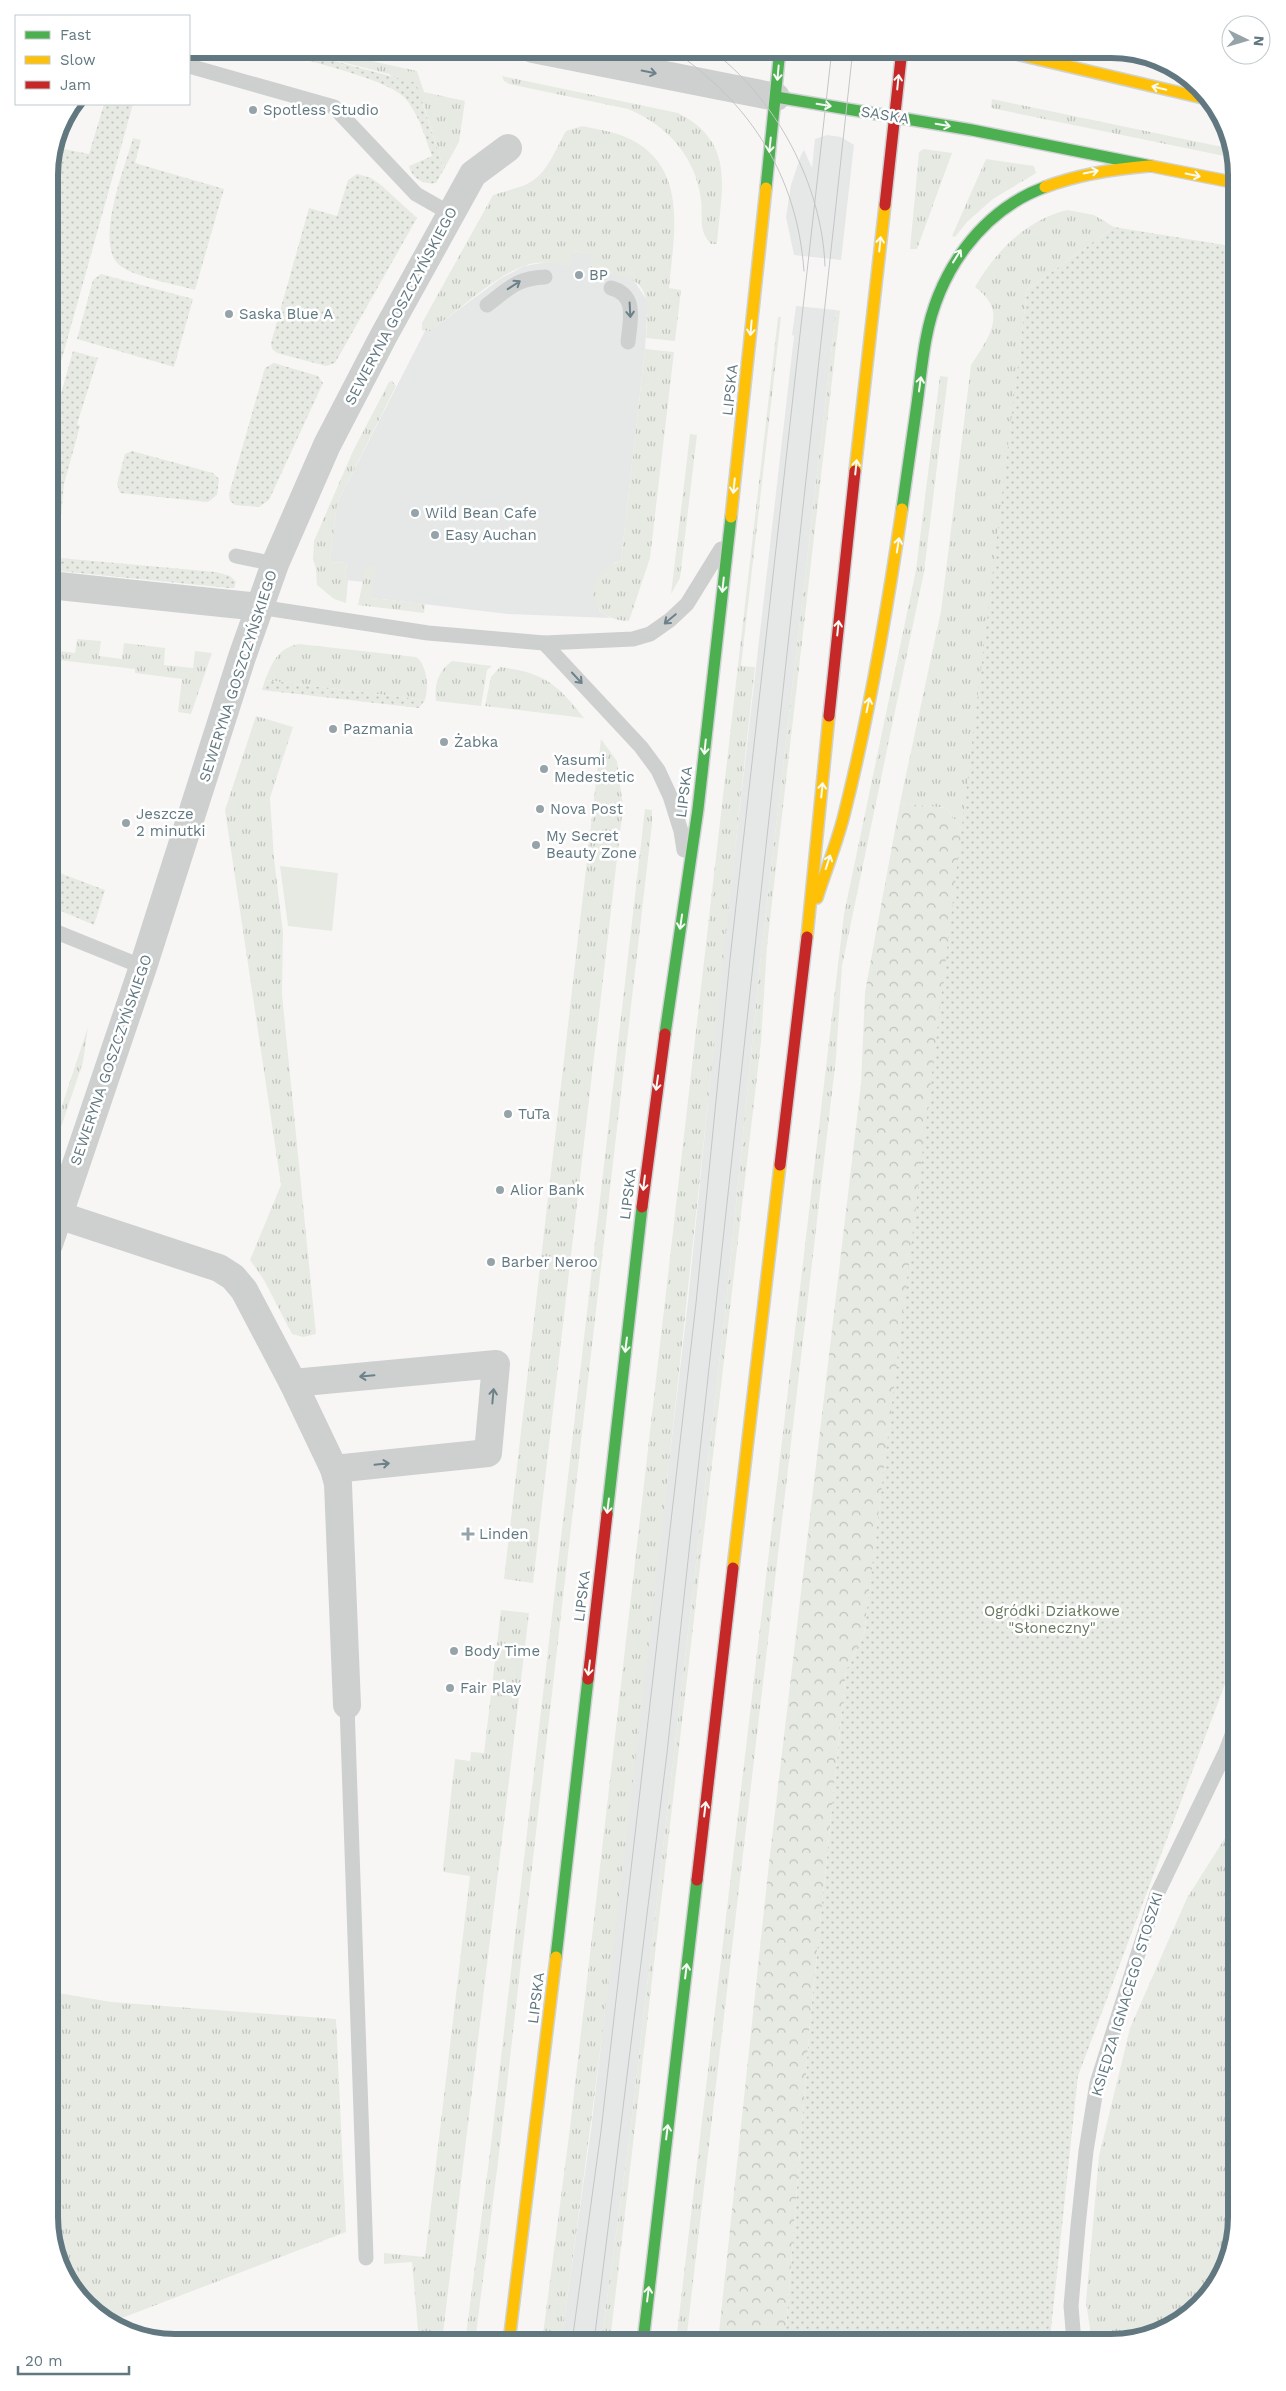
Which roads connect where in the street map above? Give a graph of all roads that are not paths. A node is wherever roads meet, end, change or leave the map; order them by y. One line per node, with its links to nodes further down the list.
1 (579, 58): 6 (street, SASKA, one-way to 6)
2 (779, 58): 6 (main road, LIPSKA, one-way to 6)
3 (901, 58): 8 (main road, one-way to 3)
4 (1033, 58): 7 (main road, one-way to 4)
5 (190, 66): 12 (lane)
6 (776, 97): 8 (main road, SASKA, one-way to 8); 17 (main road, LIPSKA, one-way to 17)
7 (1199, 97)
8 (895, 116): 10 (main road, SASKA, one-way to 10); 24 (main road, one-way to 8)
9 (508, 148): 12 (street, SEWERYNA GOSZCZYŃSKIEGO)
10 (1149, 166): 11 (main road, SASKA, one-way to 11); 24 (main road, one-way to 10)
11 (1228, 181)
12 (451, 214): 19 (street, SEWERYNA GOSZCZYŃSKIEGO)
13 (545, 277): 15 (lane, one-way to 13)
14 (611, 288): 16 (lane, one-way to 16)
15 (487, 305)
16 (628, 342)
17 (728, 537): 22 (lane, one-way to 22); 23 (main road, LIPSKA, one-way to 23)
18 (236, 556): 19 (lane)
19 (275, 564): 21 (street, SEWERYNA GOSZCZYŃSKIEGO)
20 (58, 587): 21 (street)
21 (259, 607): 22 (lane); 26 (street, SEWERYNA GOSZCZYŃSKIEGO)
22 (544, 642): 23 (lane, one-way to 23)
23 (688, 874): 34 (main road, LIPSKA, one-way to 34)
24 (808, 926): 35 (main road, one-way to 24)
25 (58, 933): 26 (lane)
26 (143, 967): 27 (street, SEWERYNA GOSZCZYŃSKIEGO)
27 (58, 1203)
28 (58, 1215): 29 (street)
29 (293, 1383): 30 (street); 30 (street, one-way to 29)
30 (334, 1469): 31 (street)
31 (347, 1705): 33 (lane)
32 (1228, 1745): 36 (lane, KSIĘDZA IGNACEGO STOSZKI)
33 (366, 2258)
34 (510, 2333)
35 (644, 2334)
36 (1073, 2334)

